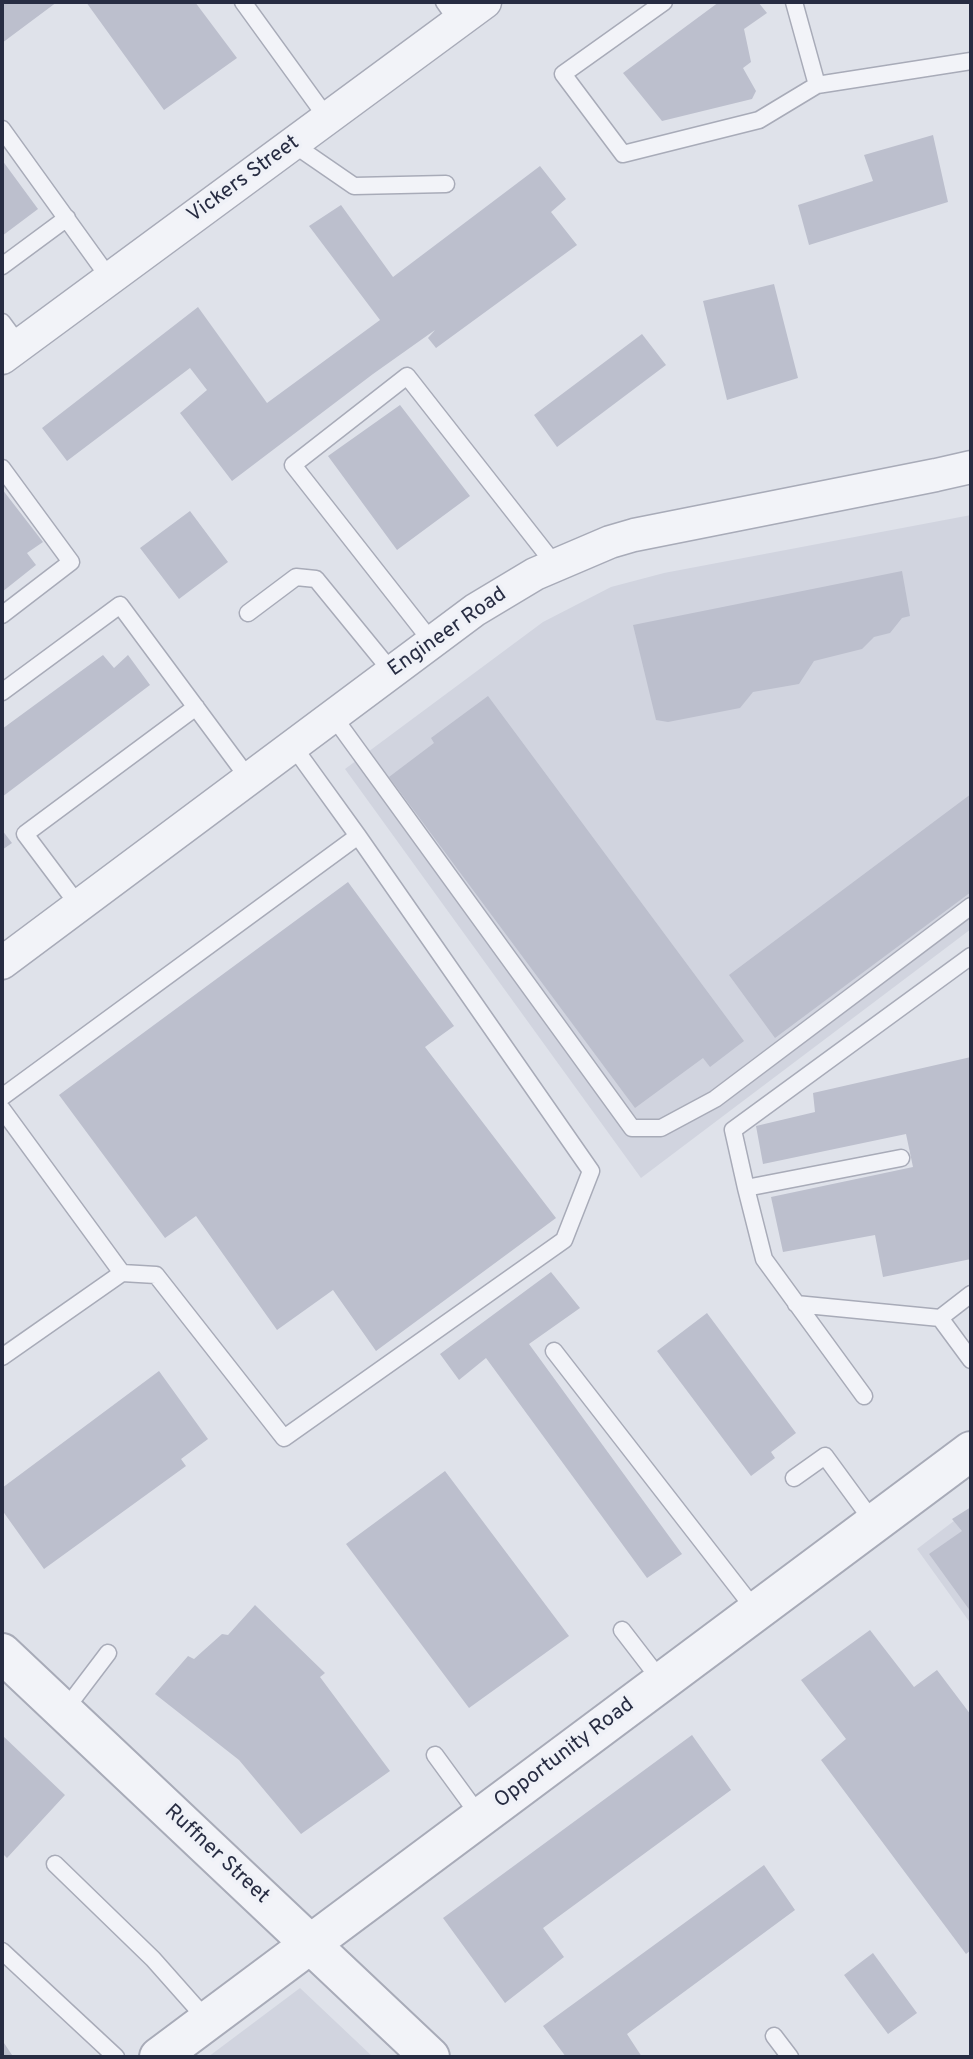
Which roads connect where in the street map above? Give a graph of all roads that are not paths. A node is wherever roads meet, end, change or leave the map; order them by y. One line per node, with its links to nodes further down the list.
1 (243, 2): 8 (lane)
2 (485, 2): 5 (street, Vickers Street)
3 (664, 2): 7 (lane)
4 (794, 2): 7 (lane)
5 (452, 12): 8 (street, Vickers Street)
6 (971, 61): 7 (lane)
7 (817, 85)
8 (327, 118): 10 (street, Vickers Street)
9 (2, 129): 12 (lane)
10 (293, 144): 11 (lane); 14 (street, Vickers Street)
11 (446, 184)
12 (66, 218): 13 (lane); 14 (lane)
13 (2, 266)
14 (110, 279): 15 (street, Vickers Street)
15 (8, 342)
16 (971, 467): 18 (street, Engineer Road)
17 (2, 468): 20 (lane)
18 (556, 566): 21 (street, Engineer Road); 21 (lane)
19 (248, 613): 22 (lane)
20 (2, 615)
21 (432, 642): 22 (street, Engineer Road)
22 (392, 672): 25 (street, Engineer Road)
23 (2, 692): 24 (lane)
24 (196, 707): 27 (lane); 29 (lane)
25 (333, 716): 26 (street, Engineer Road); 30 (lane)
26 (293, 746): 27 (street, Engineer Road); 28 (lane)
27 (249, 779): 29 (street, Engineer Road)
28 (358, 836): 33 (lane); 37 (lane)
29 (79, 906): 32 (street, Engineer Road)
30 (971, 906)
31 (971, 956): 36 (lane)
32 (2, 963)
33 (2, 1097)
34 (2, 1109): 37 (lane)
35 (901, 1158): 36 (lane)
36 (747, 1188): 39 (lane)
37 (122, 1273): 42 (lane)
38 (971, 1294): 40 (lane)
39 (796, 1304): 40 (lane); 44 (lane)
40 (940, 1318): 43 (lane)
41 (554, 1350): 48 (lane)
42 (2, 1357)
43 (971, 1360)
44 (864, 1396)
45 (971, 1451): 47 (street, Opportunity Road)
46 (794, 1478): 47 (lane)
47 (874, 1523): 48 (street, Opportunity Road)
48 (757, 1611): 52 (street, Opportunity Road)
49 (622, 1630): 52 (lane)
50 (2, 1653): 53 (street, Ruffner Street)
51 (108, 1653): 53 (lane)
52 (662, 1682): 55 (street, Opportunity Road)
53 (64, 1711): 57 (street, Ruffner Street)
54 (435, 1755): 55 (lane)
55 (481, 1818): 57 (street, Opportunity Road)
56 (55, 1864): 59 (lane)
57 (310, 1944): 59 (street, Opportunity Road); 63 (street, Ruffner Street)
58 (2, 1951): 61 (lane)
59 (208, 2021): 62 (street, Opportunity Road)
60 (774, 2036): 64 (lane)
61 (116, 2057)
62 (159, 2057)
63 (430, 2057)
64 (790, 2057)

